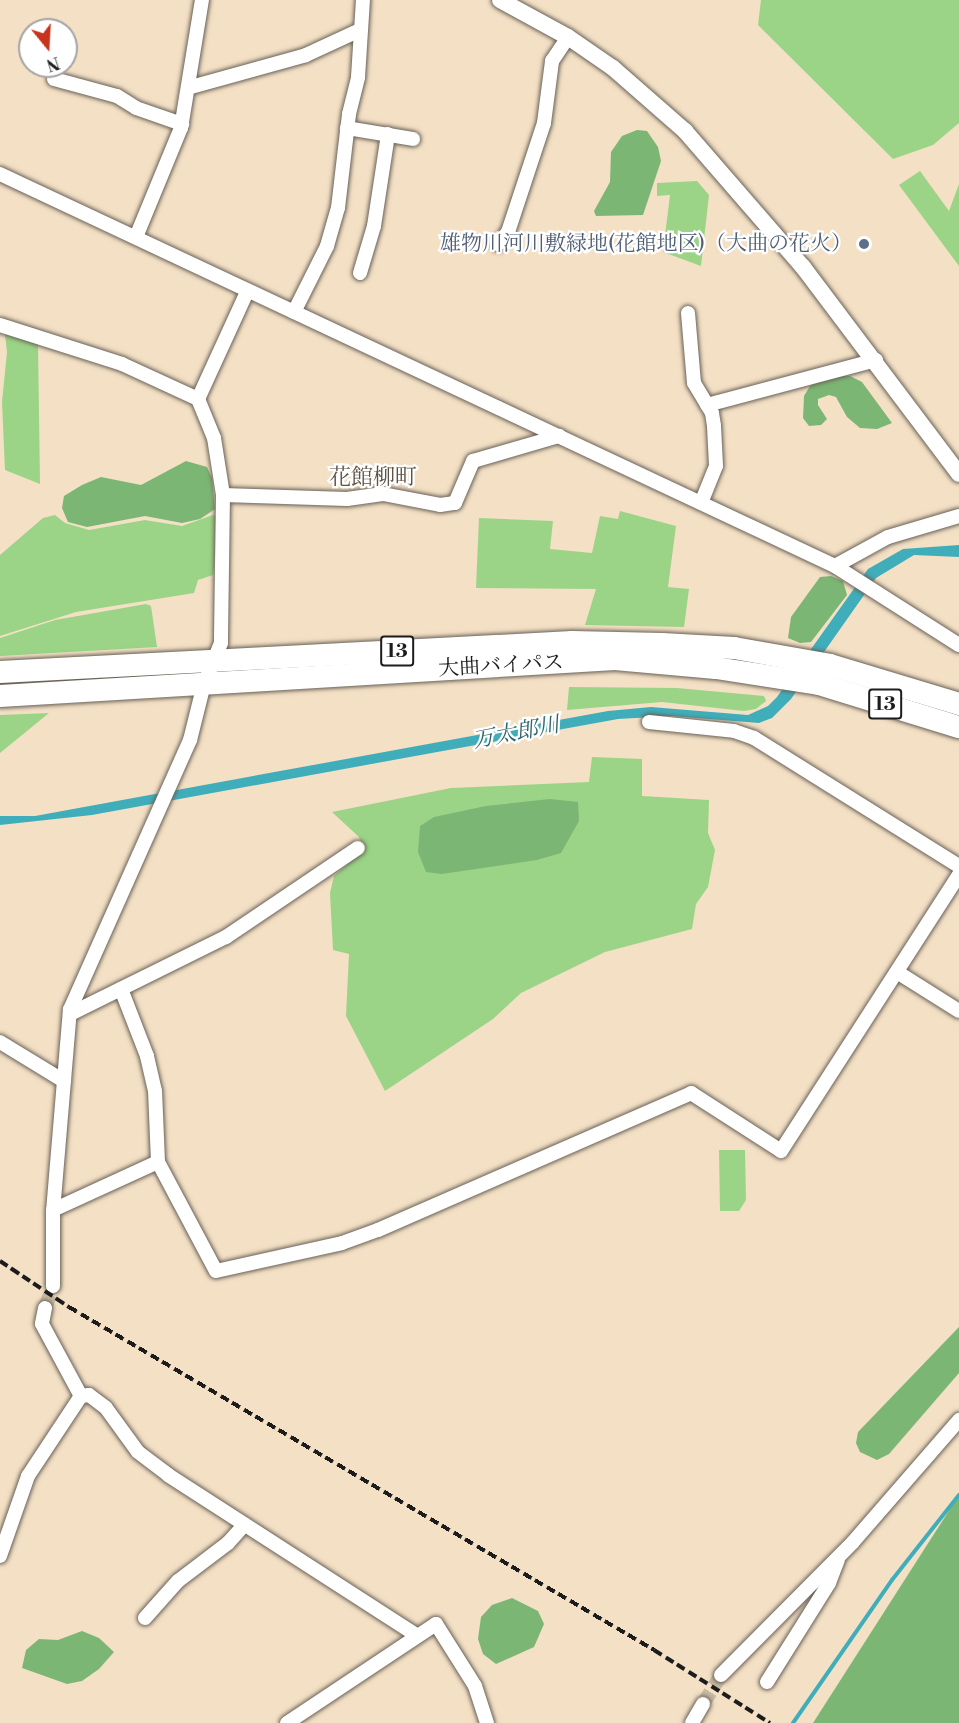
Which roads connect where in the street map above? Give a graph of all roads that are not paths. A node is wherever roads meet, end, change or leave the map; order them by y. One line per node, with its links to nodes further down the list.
1 (202, 0): 7 (street)
2 (363, 0): 4 (street)
3 (500, 0): 5 (street)
4 (360, 30): 7 (street); 9 (street)
5 (568, 37): 14 (street); 20 (street)
6 (54, 79): 8 (street)
7 (191, 87): 8 (street)
8 (182, 124): 13 (street)
9 (347, 128): 10 (street); 17 (street)
10 (388, 134): 11 (street); 15 (street)
11 (412, 139)
12 (0, 174): 13 (street)
13 (136, 237): 16 (street)
14 (498, 244)
15 (360, 273)
16 (247, 292): 17 (street); 21 (street)
17 (294, 312): 23 (street)
18 (688, 313): 22 (street)
19 (0, 325): 21 (street)
20 (876, 360): 22 (street); 24 (street)
21 (198, 399): 25 (street)
22 (707, 405): 26 (street)
23 (559, 436): 25 (street); 26 (street)
24 (959, 474)
25 (224, 495): 30 (street)
26 (702, 501): 28 (street)
27 (959, 516): 28 (street)
28 (836, 566): 29 (street)
29 (959, 645)
30 (214, 660): 31 (highway, 大曲バイパス / 13); 32 (highway, 大曲バイパス / 13); 34 (street)
31 (789, 669): 33 (highway, 大曲バイパス / 13); 34 (highway, 大曲バイパス / 13)
32 (0, 672)
33 (817, 673): 36 (highway, 大曲バイパス / 13); 38 (highway, 大曲バイパス / 13)
34 (204, 684): 35 (highway, 大曲バイパス / 13); 45 (street)
35 (0, 696)
36 (959, 704)
37 (650, 722): 40 (street)
38 (959, 727)
39 (358, 848): 43 (street)
40 (959, 866)
41 (959, 875): 42 (street)
42 (897, 972): 44 (street); 48 (street)
43 (121, 989): 45 (street); 48 (street)
44 (959, 1011)
45 (70, 1014): 47 (street)
46 (0, 1042): 47 (street)
47 (63, 1081): 49 (street)
48 (158, 1162): 49 (street)
49 (53, 1210): 50 (street)
50 (53, 1286)
51 (45, 1308): 52 (street)
52 (81, 1396): 54 (street); 56 (street)
53 (959, 1420): 55 (street)
54 (245, 1524): 57 (street); 58 (street)
55 (841, 1553): 59 (street); 60 (street)
56 (0, 1556)
57 (145, 1618)
58 (416, 1635): 62 (street); 63 (street)
59 (721, 1675)
60 (767, 1682)
61 (703, 1704): 64 (street)
62 (287, 1723)
63 (487, 1723)
64 (692, 1723)

